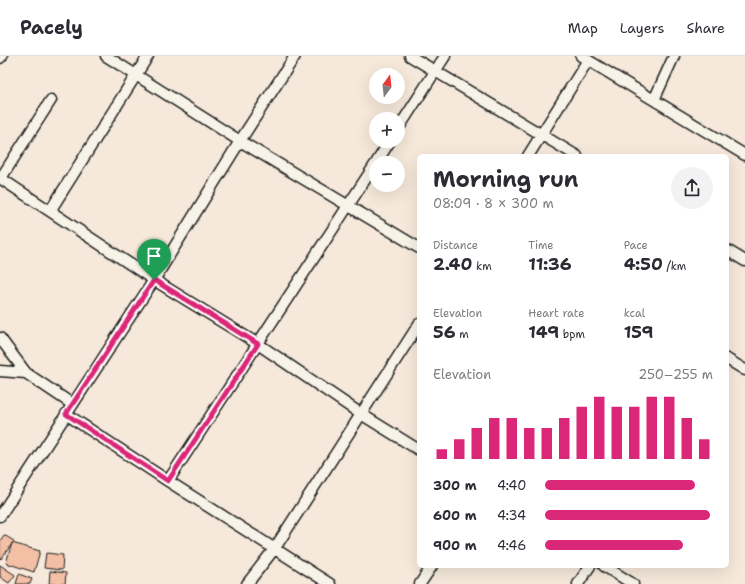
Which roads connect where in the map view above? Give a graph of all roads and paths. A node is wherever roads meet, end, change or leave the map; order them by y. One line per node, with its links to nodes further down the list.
1 (106, 56): 9 (street)
2 (148, 56): 9 (street)
3 (295, 56): 14 (street)
4 (410, 56): 8 (street)
5 (445, 56): 8 (street)
6 (674, 56): 11 (street)
7 (585, 58): 11 (street); 13 (street)
8 (436, 71): 12 (street); 13 (street)
9 (136, 75): 14 (street); 21 (street)
10 (51, 100): 19 (street)
11 (654, 100): 17 (street)
12 (405, 118)
13 (542, 134): 15 (street); 16 (street)
14 (240, 141): 20 (street); 25 (street)
15 (529, 154)
16 (574, 154)
17 (745, 155)
18 (369, 174): 20 (street)
19 (1, 178): 21 (street)
20 (348, 206): 22 (street); 28 (street)
21 (50, 211): 25 (street)
22 (417, 247)
23 (729, 251): 24 (street)
24 (745, 261)
25 (154, 280): 28 (street); 33 (street)
26 (417, 327): 35 (street)
27 (0, 338): 32 (street)
28 (258, 344): 35 (street); 37 (street)
29 (729, 360): 30 (street)
30 (745, 370)
31 (0, 371): 32 (street)
32 (26, 373): 33 (street)
33 (72, 404): 34 (street)
34 (66, 414): 37 (street); 38 (street)
35 (361, 414): 36 (street); 39 (street)
36 (417, 449)
37 (168, 481): 39 (street)
38 (0, 516)
39 (275, 548): 43 (street); 44 (street)
40 (431, 568): 45 (street)
41 (589, 568): 46 (street)
42 (607, 568): 47 (street)
43 (247, 584)
44 (330, 584)
45 (420, 584)
46 (578, 584)
47 (633, 584)

